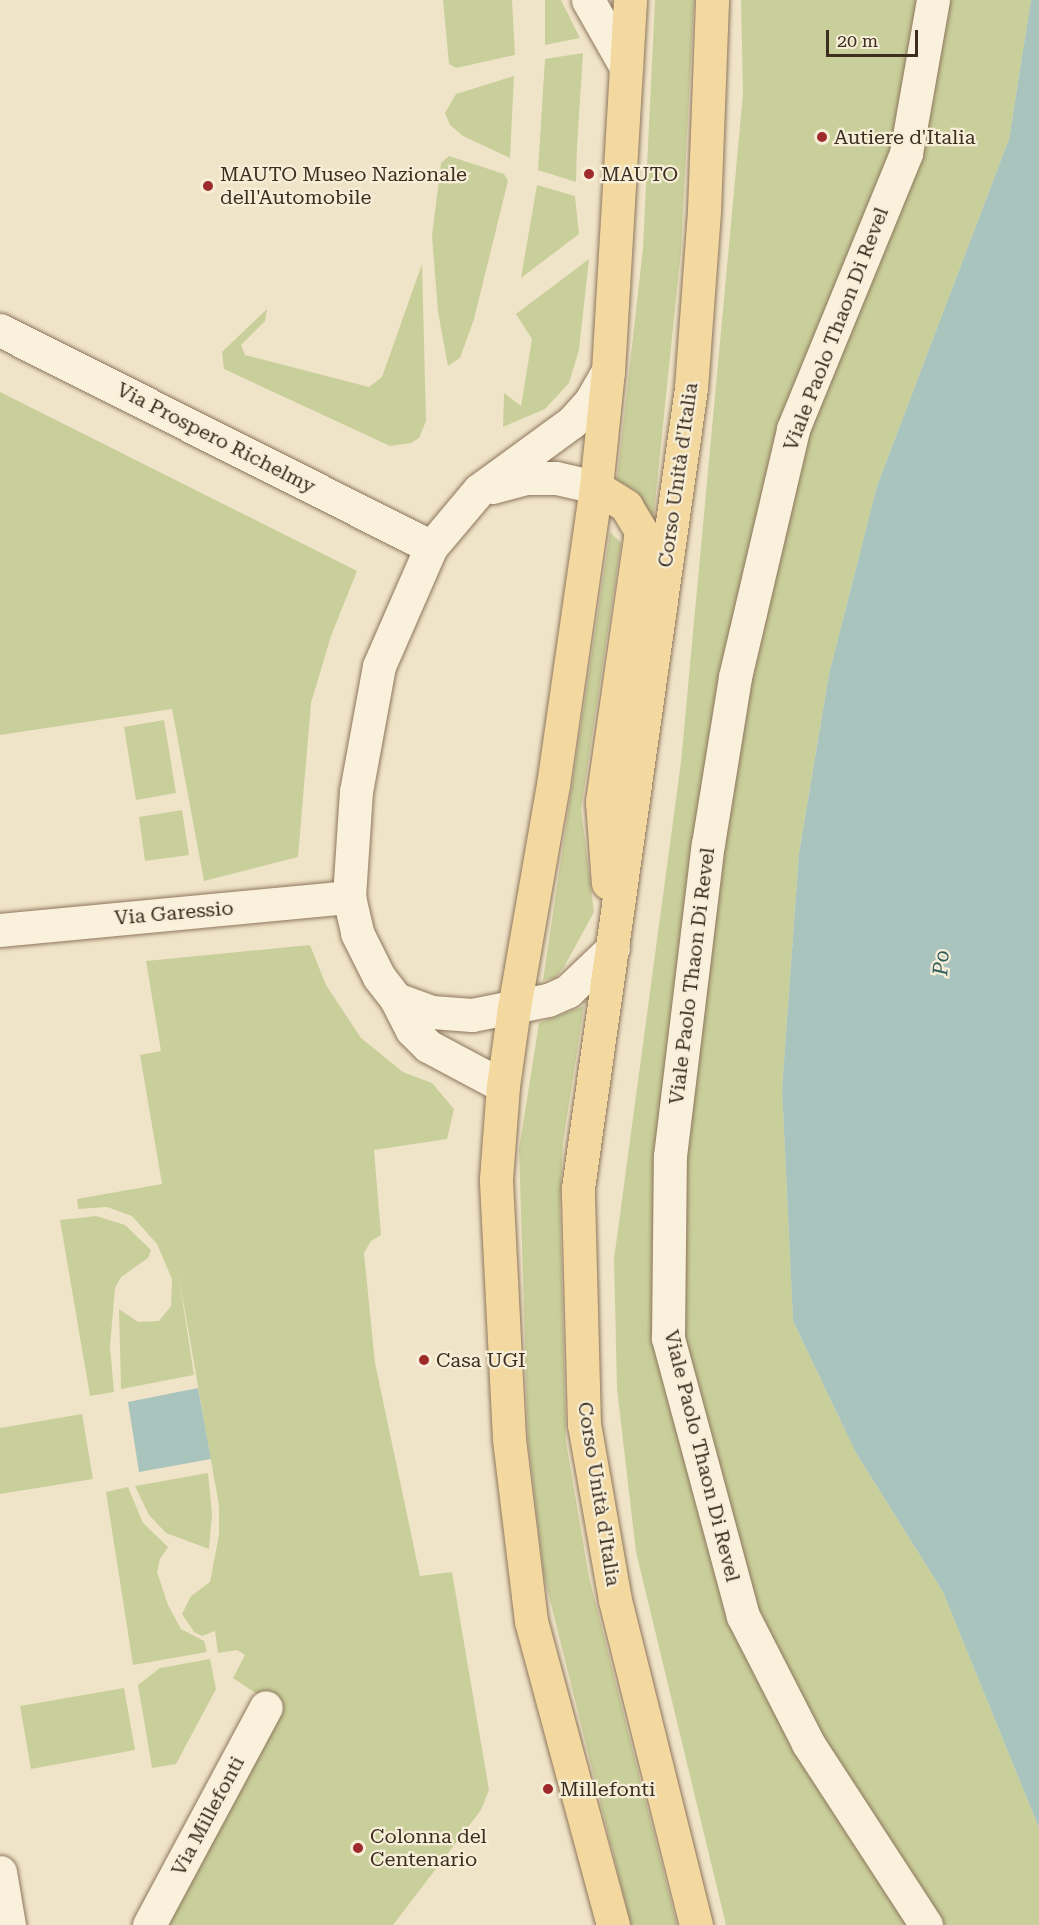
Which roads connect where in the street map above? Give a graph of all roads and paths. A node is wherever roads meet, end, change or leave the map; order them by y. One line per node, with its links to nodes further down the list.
1 (588, 0): 5 (street)
2 (630, 0): 5 (main road)
3 (712, 0): 13 (main road, Corso Unità d'Italia)
4 (933, 0): 23 (street, Viale Paolo Thaon Di Revel)
5 (626, 66): 7 (main road)
6 (0, 330): 10 (street, Via Prospero Richelmy)
7 (608, 371): 8 (main road); 9 (street)
8 (596, 487): 9 (street); 13 (main road); 15 (main road)
9 (479, 490): 10 (street)
10 (431, 547): 11 (street)
11 (349, 897): 12 (street, Via Garessio); 14 (street)
12 (0, 930)
13 (613, 948): 15 (street); 22 (main road, Corso Unità d'Italia)
14 (396, 999): 15 (street); 16 (street)
15 (514, 1008): 16 (main road)
16 (503, 1086): 21 (main road)
17 (266, 1707): 20 (street, Via Millefonti)
18 (0, 1872): 19 (street)
19 (9, 1925)
20 (149, 1925)
21 (613, 1925)
22 (696, 1925)
23 (926, 1925)

